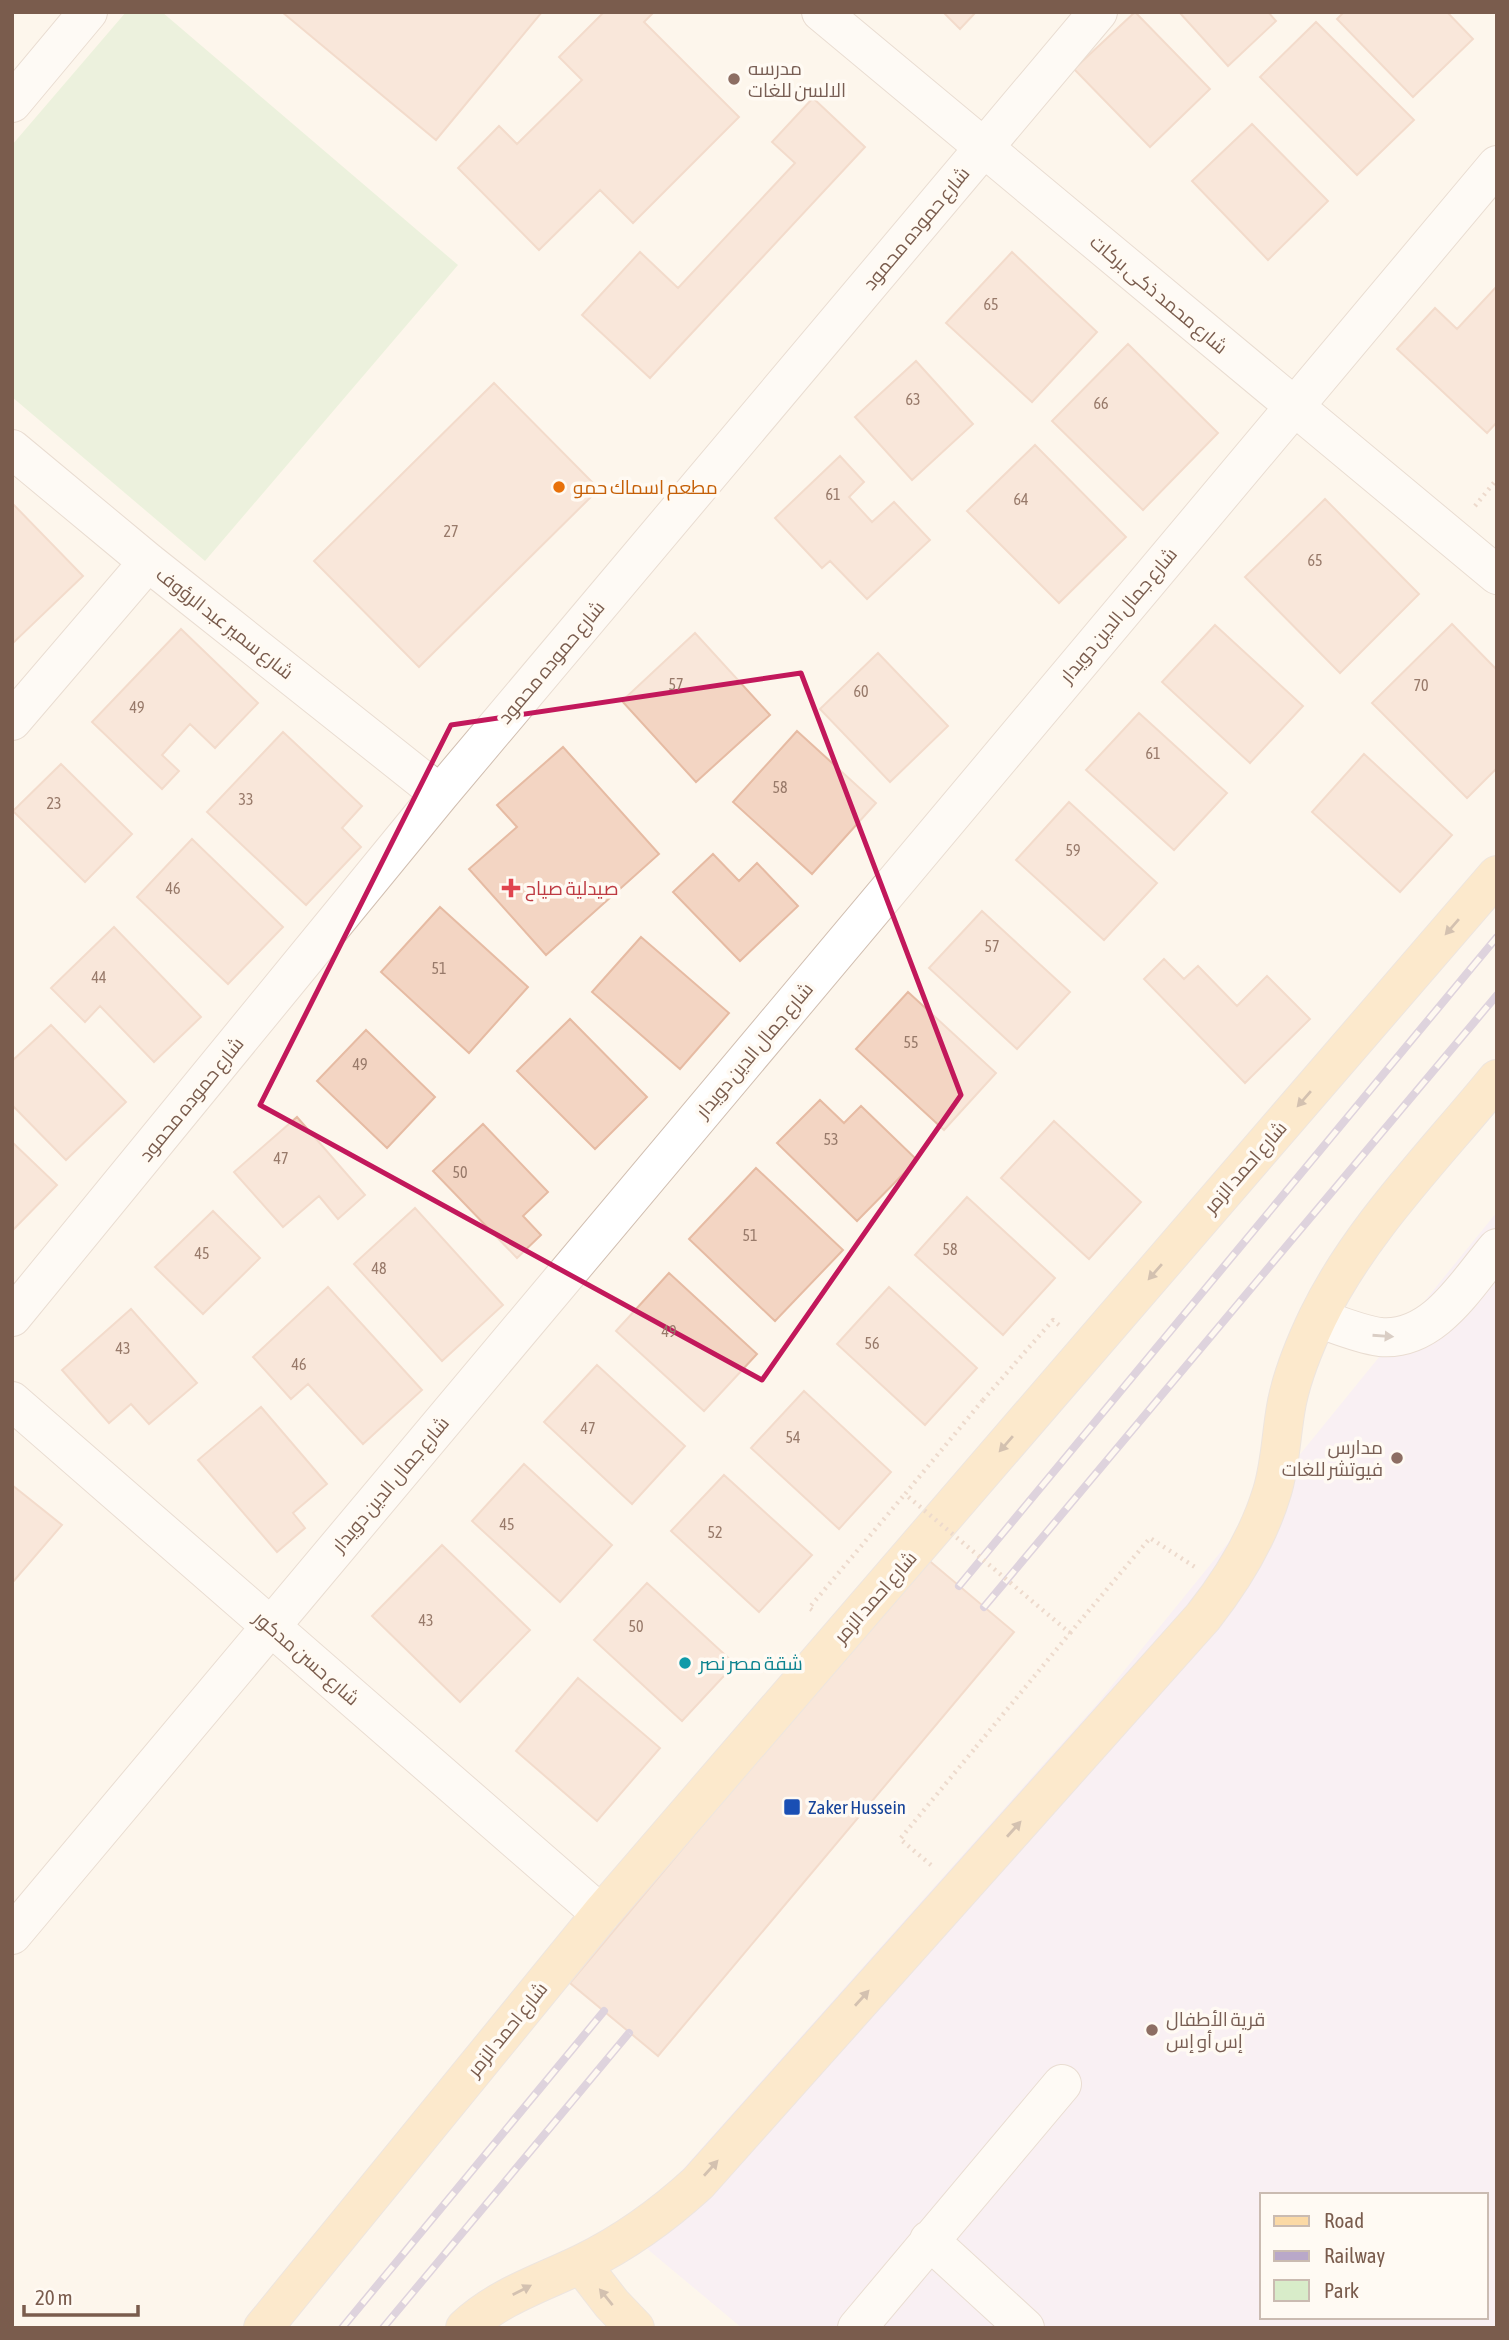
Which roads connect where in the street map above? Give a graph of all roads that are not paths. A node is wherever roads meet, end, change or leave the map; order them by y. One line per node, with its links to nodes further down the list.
1 (88, 12): 4 (street)
2 (821, 12): 5 (street, شارع محمد ذكى بركات)
3 (1098, 12): 5 (street, شارع حموده محمود)
4 (12, 103)
5 (984, 148): 7 (street, شارع محمد ذكى بركات); 12 (street, شارع حموده محمود)
6 (1497, 164): 7 (street, شارع جمال الدين دويدار)
7 (1294, 405): 10 (street, شارع محمد ذكى بركات); 19 (street, شارع جمال الدين دويدار)
8 (12, 449): 9 (street, شارع سمير عبد الرؤوف)
9 (148, 562): 11 (street); 12 (street, شارع سمير عبد الرؤوف)
10 (1497, 575)
11 (12, 721)
12 (440, 794): 16 (street, شارع حموده محمود)
13 (1497, 876): 20 (main road, شارع احمد الزمر, one-way to 20)
14 (1497, 1079): 17 (main road)
15 (1497, 1248): 17 (street, one-way to 15)
16 (12, 1317)
17 (1318, 1318): 24 (main road, one-way to 17)
18 (12, 1401): 19 (street, شارع حسن مدكور)
19 (271, 1627): 20 (street, شارع حسن مدكور); 21 (street, شارع جمال الدين دويدار)
20 (601, 1914): 25 (main road, شارع احمد الزمر)
21 (12, 1935)
22 (1062, 2084): 23 (street)
23 (929, 2240): 28 (street); 29 (street)
24 (581, 2264): 26 (main road, one-way to 24); 27 (main road, one-way to 24)
25 (263, 2328)
26 (465, 2328)
27 (635, 2328)
28 (857, 2328)
29 (1025, 2328)

